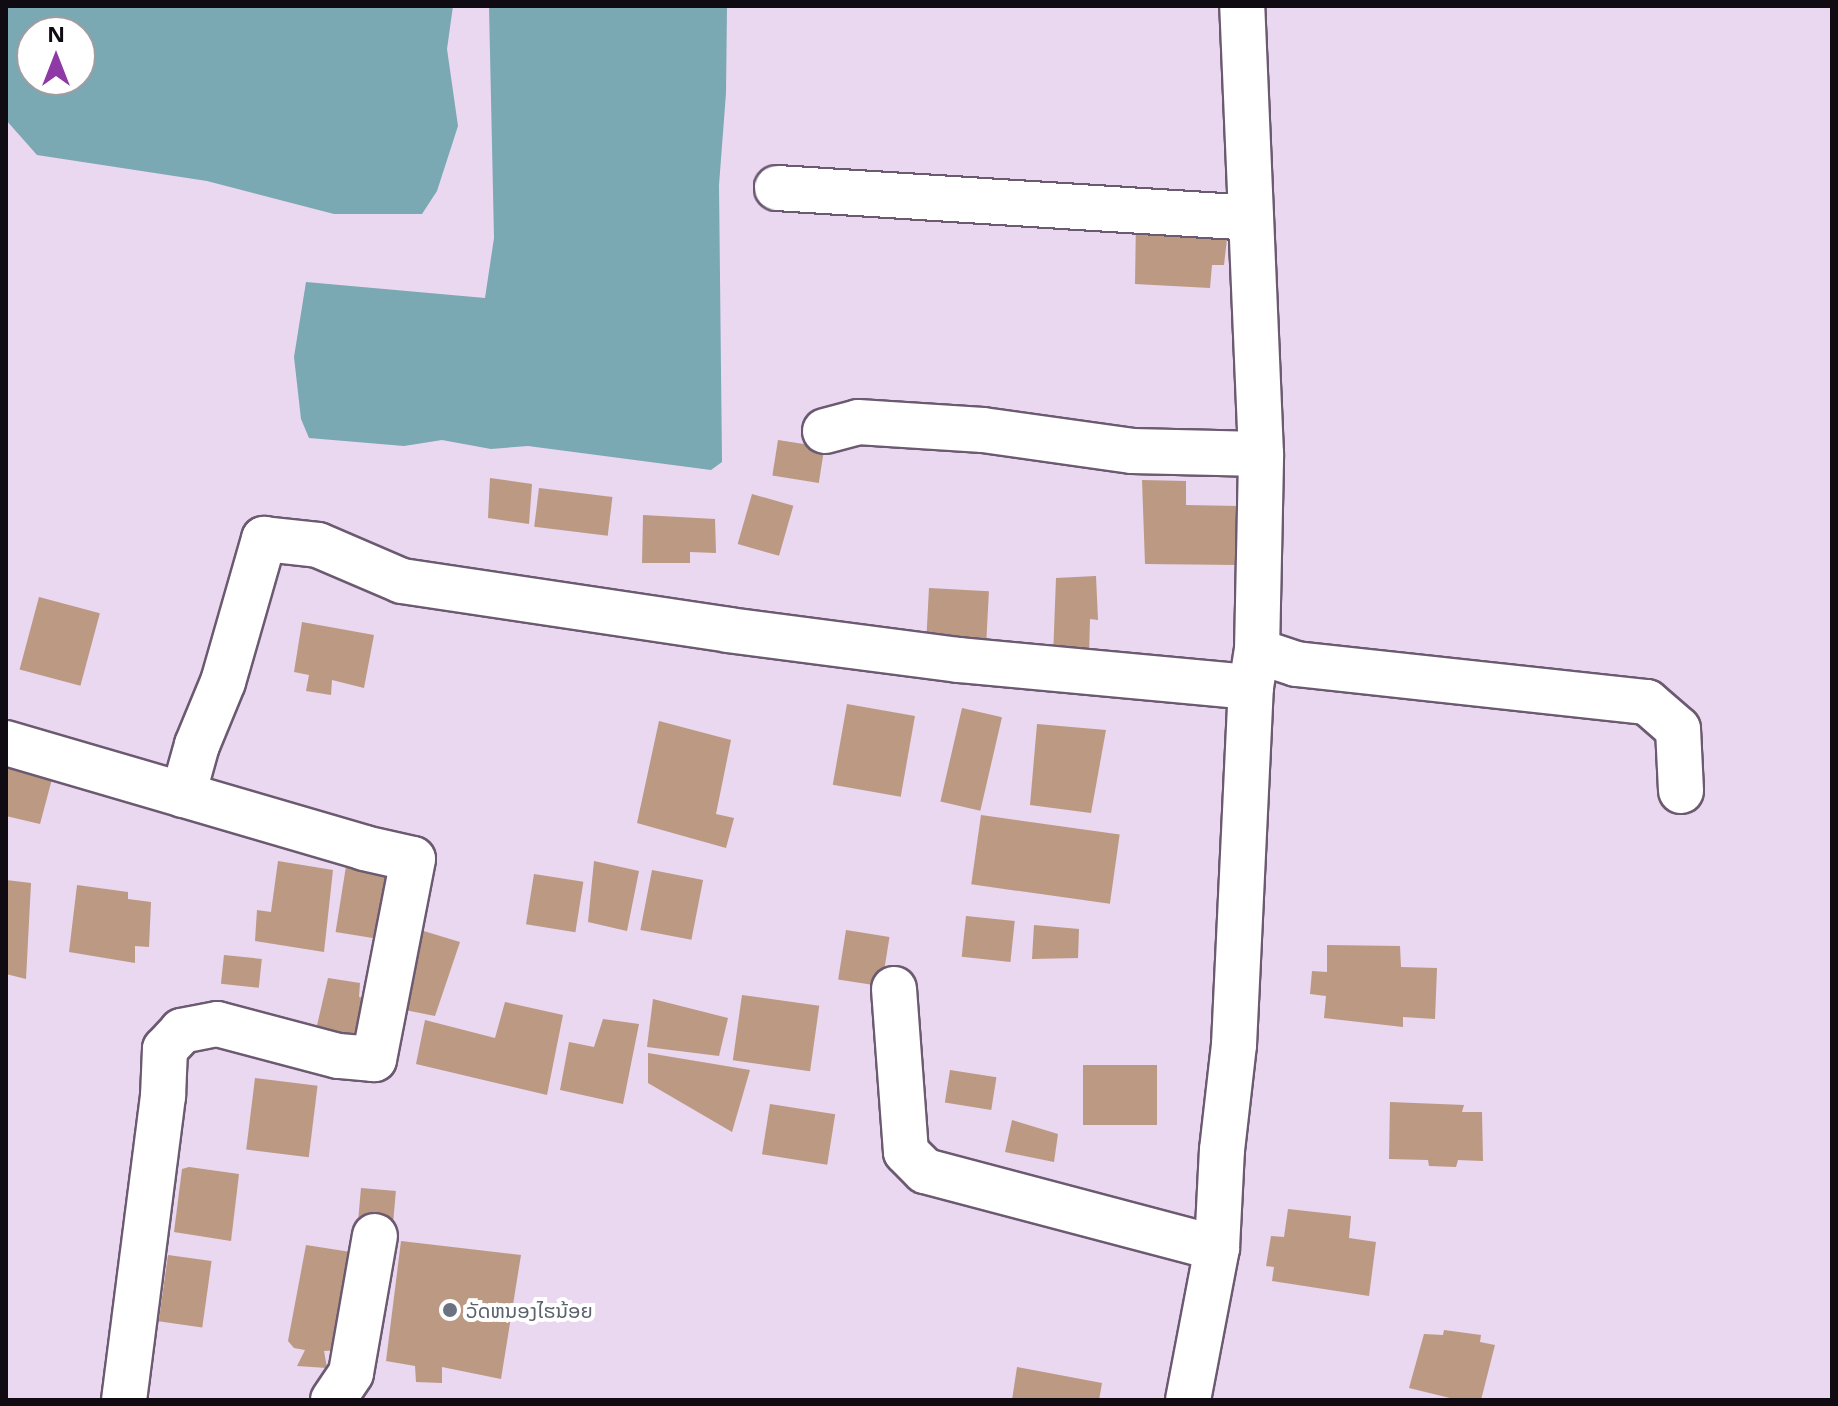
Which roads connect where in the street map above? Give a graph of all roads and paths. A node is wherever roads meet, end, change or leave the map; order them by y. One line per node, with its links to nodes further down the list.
1 (1242, 6): 3 (street)
2 (777, 188): 3 (street)
3 (1251, 218): 5 (street)
4 (825, 431): 5 (street)
5 (1261, 454): 6 (street)
6 (1254, 669): 8 (street); 9 (street); 12 (street)
7 (6, 743): 9 (street)
8 (1681, 791)
9 (183, 795): 13 (street)
10 (894, 989): 12 (street)
11 (375, 1236): 14 (street)
12 (1217, 1248): 15 (street)
13 (124, 1400)
14 (333, 1400)
15 (1188, 1400)

